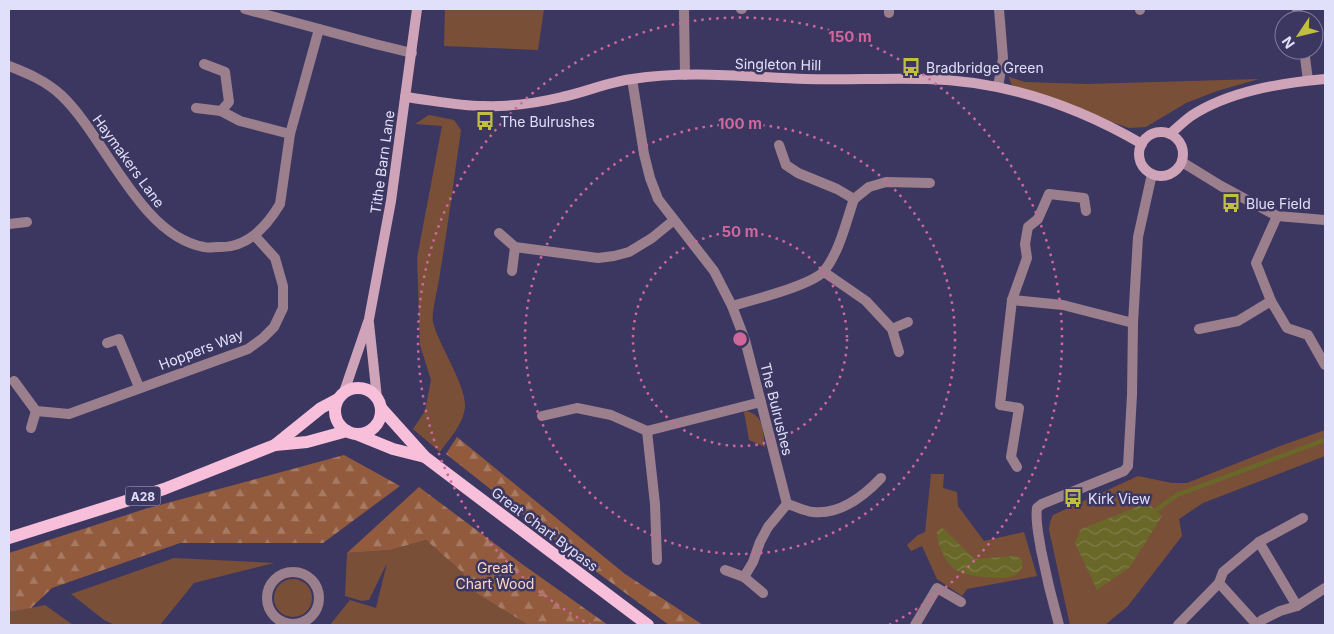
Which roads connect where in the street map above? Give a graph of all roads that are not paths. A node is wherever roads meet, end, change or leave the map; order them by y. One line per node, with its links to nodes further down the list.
1 (245, 9): 5 (street)
2 (417, 9): 6 (street, Tithe Barn Lane)
3 (684, 9): 10 (street)
4 (999, 9): 14 (street)
5 (319, 29): 6 (street); 18 (street, Haymakers Lane)
6 (412, 53): 15 (street, Tithe Barn Lane)
7 (1305, 60): 13 (street)
8 (204, 64): 17 (street)
9 (9, 66): 33 (street, Haymakers Lane)
10 (685, 75): 11 (street, Singleton Hill); 14 (street, Singleton Hill)
11 (632, 79): 15 (street, Singleton Hill); 28 (street, The Bulrushes)
12 (1325, 79): 13 (street)
13 (1308, 80): 19 (street)
14 (998, 87): 20 (street, Singleton Hill)
15 (405, 97): 40 (street, Tithe Barn Lane)
16 (196, 108): 17 (street)
17 (221, 111): 18 (street)
18 (290, 134): 33 (street, Haymakers Lane)
19 (1170, 134): 20 (street); 22 (street)
20 (1142, 144): 23 (street)
21 (779, 145): 25 (street)
22 (1182, 162): 23 (street); 27 (street)
23 (1152, 174): 42 (street)
24 (930, 183): 25 (street)
25 (854, 199): 36 (street)
26 (1086, 211): 37 (street)
27 (1277, 216): 29 (street); 38 (street)
28 (674, 220): 34 (street); 39 (street, The Bulrushes)
29 (1325, 220)
30 (27, 222): 31 (street)
31 (9, 224)
32 (499, 233): 34 (street)
33 (254, 236): 49 (street, Hoppers Way)
34 (515, 248): 35 (street)
35 (512, 270)
36 (824, 272): 39 (street); 43 (street)
37 (1012, 300): 42 (street); 60 (street)
38 (1271, 301): 44 (street); 47 (street)
39 (732, 306): 51 (street, The Bulrushes)
40 (369, 319): 50 (street, Tithe Barn Lane); 52 (street, Tithe Barn Lane)
41 (908, 322): 43 (street)
42 (1133, 323): 77 (street)
43 (892, 329): 46 (street)
44 (1198, 329)
45 (107, 343): 49 (street)
46 (899, 352)
47 (1325, 365)
48 (14, 381): 53 (street)
49 (138, 387): 53 (street, Hoppers Way)
50 (341, 396): 52 (main road); 57 (main road); 58 (main road, A28)
51 (762, 402): 56 (street); 62 (street, The Bulrushes)
52 (379, 403): 57 (main road); 59 (main road, Great Chart Bypass)
53 (36, 411): 55 (street)
54 (542, 416): 56 (street)
55 (31, 428)
56 (647, 431): 66 (street)
57 (352, 432): 58 (main road, A28); 59 (main road, Great Chart Bypass)
58 (275, 445): 64 (main road, A28)
59 (424, 457): 75 (main road, Great Chart Bypass)
60 (1017, 467)
61 (881, 478): 62 (street)
62 (787, 504): 68 (street)
63 (1303, 518): 65 (street)
64 (9, 538)
65 (1259, 542): 69 (street); 73 (street)
66 (657, 560)
67 (725, 570): 68 (street)
68 (744, 577): 71 (street)
69 (1219, 583): 78 (street); 79 (street)
70 (1325, 588): 73 (street)
71 (763, 593)
72 (961, 602): 76 (street)
73 (1297, 606): 79 (street)
74 (294, 625): 74 (street)
75 (648, 625)
76 (915, 625)
77 (1059, 625)
78 (1178, 625)
79 (1257, 625)

